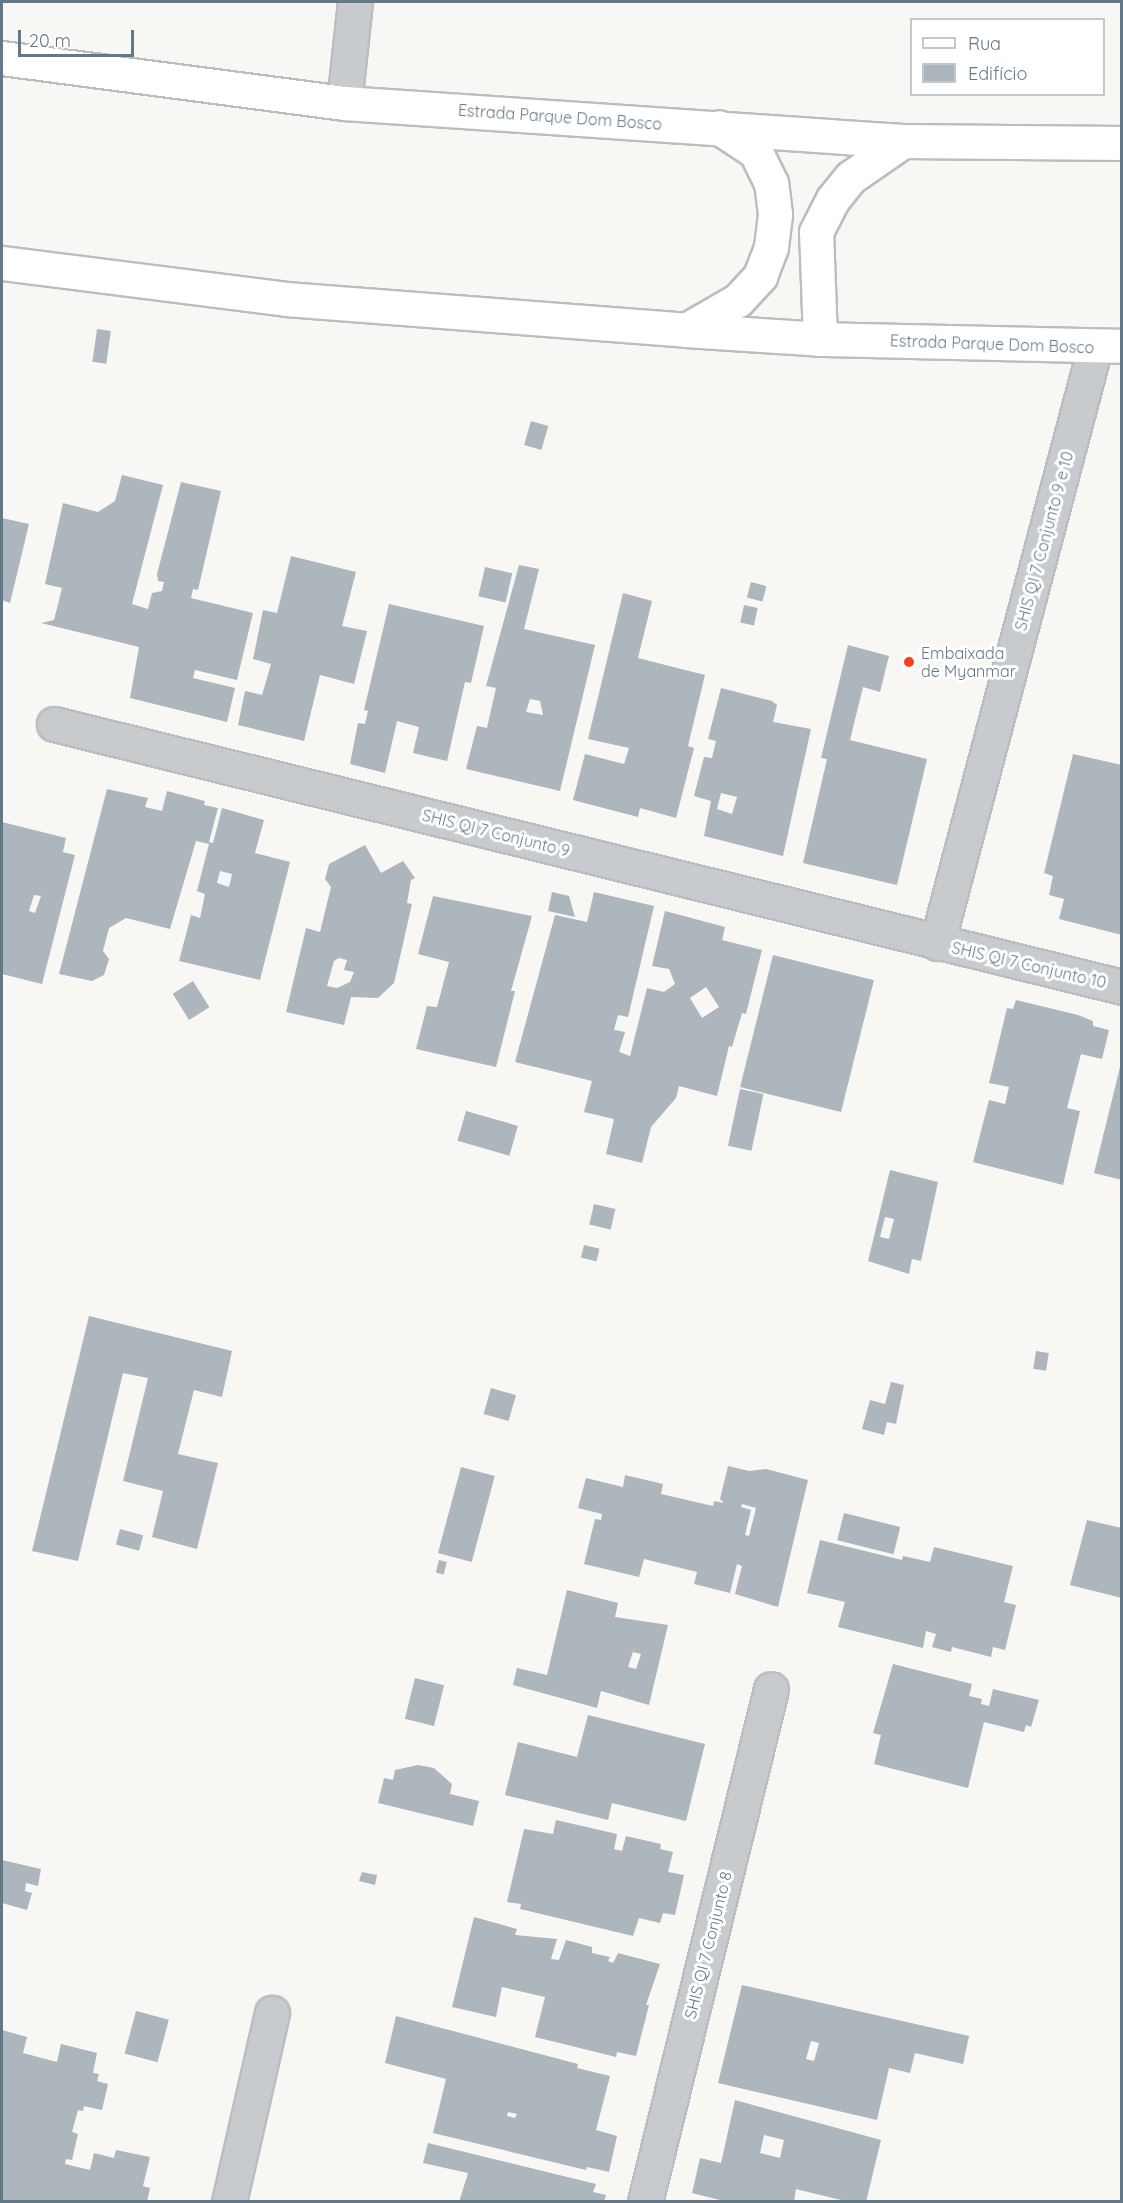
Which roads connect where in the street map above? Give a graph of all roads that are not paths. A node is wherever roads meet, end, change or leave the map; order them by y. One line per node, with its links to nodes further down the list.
1 (355, 2): 3 (street)
2 (2, 58): 3 (main road, Estrada Parque Dom Bosco)
3 (344, 103): 4 (main road, Estrada Parque Dom Bosco)
4 (718, 127): 5 (main road, Estrada Parque Dom Bosco); 8 (main road)
5 (903, 141): 6 (main road, Estrada Parque Dom Bosco); 9 (main road)
6 (1122, 143)
7 (2, 263): 8 (main road, Estrada Parque Dom Bosco)
8 (686, 330): 9 (main road, Estrada Parque Dom Bosco)
9 (820, 339): 10 (main road, Estrada Parque Dom Bosco)
10 (1108, 347): 12 (street, SHIS QI 7 Conjunto 9 e 10)
11 (54, 724): 12 (street, SHIS QI 7 Conjunto 9)
12 (937, 943): 13 (street, SHIS QI 7 Conjunto 10)
13 (1122, 987)
14 (771, 1689): 17 (street, SHIS QI 7 Conjunto 8)
15 (272, 2013): 16 (street)
16 (229, 2202)
17 (645, 2202)

